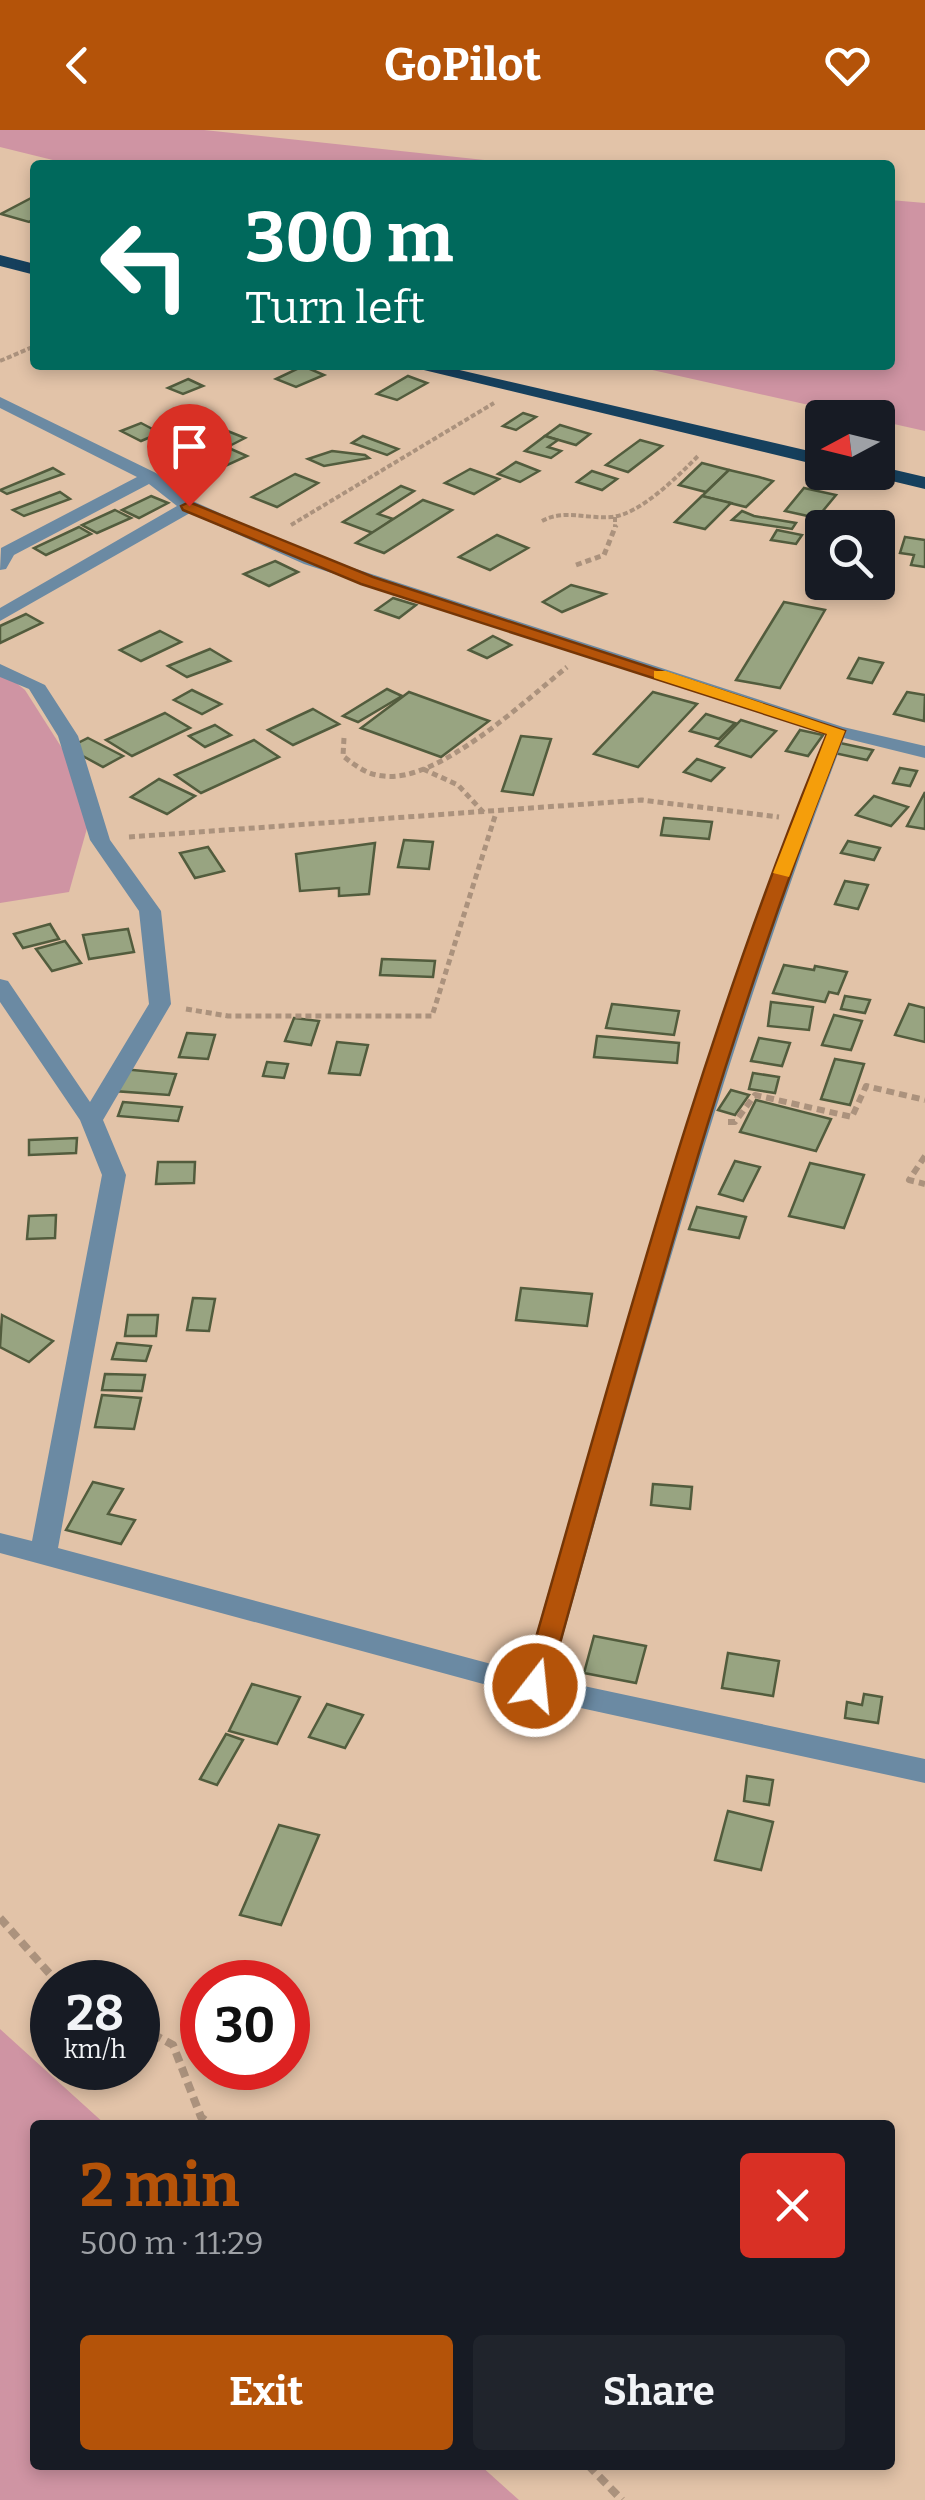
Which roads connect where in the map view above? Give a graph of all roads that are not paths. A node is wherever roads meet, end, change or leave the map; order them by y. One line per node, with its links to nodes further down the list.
1 (0, 260): 2 (highway)
2 (30, 269)
3 (433, 370): 5 (highway)
4 (0, 402): 7 (street)
5 (805, 456)
6 (895, 476): 8 (highway)
7 (150, 477): 9 (street); 10 (street)
8 (925, 483)
9 (189, 506): 11 (street); 13 (street)
10 (0, 565)
11 (0, 616)
12 (0, 670): 16 (street)
13 (836, 731): 14 (street); 19 (street)
14 (925, 752)
15 (0, 986): 16 (street)
16 (91, 1120): 18 (street)
17 (0, 1543): 18 (street)
18 (42, 1556): 19 (street)
19 (535, 1686): 20 (street)
20 (925, 1771)

